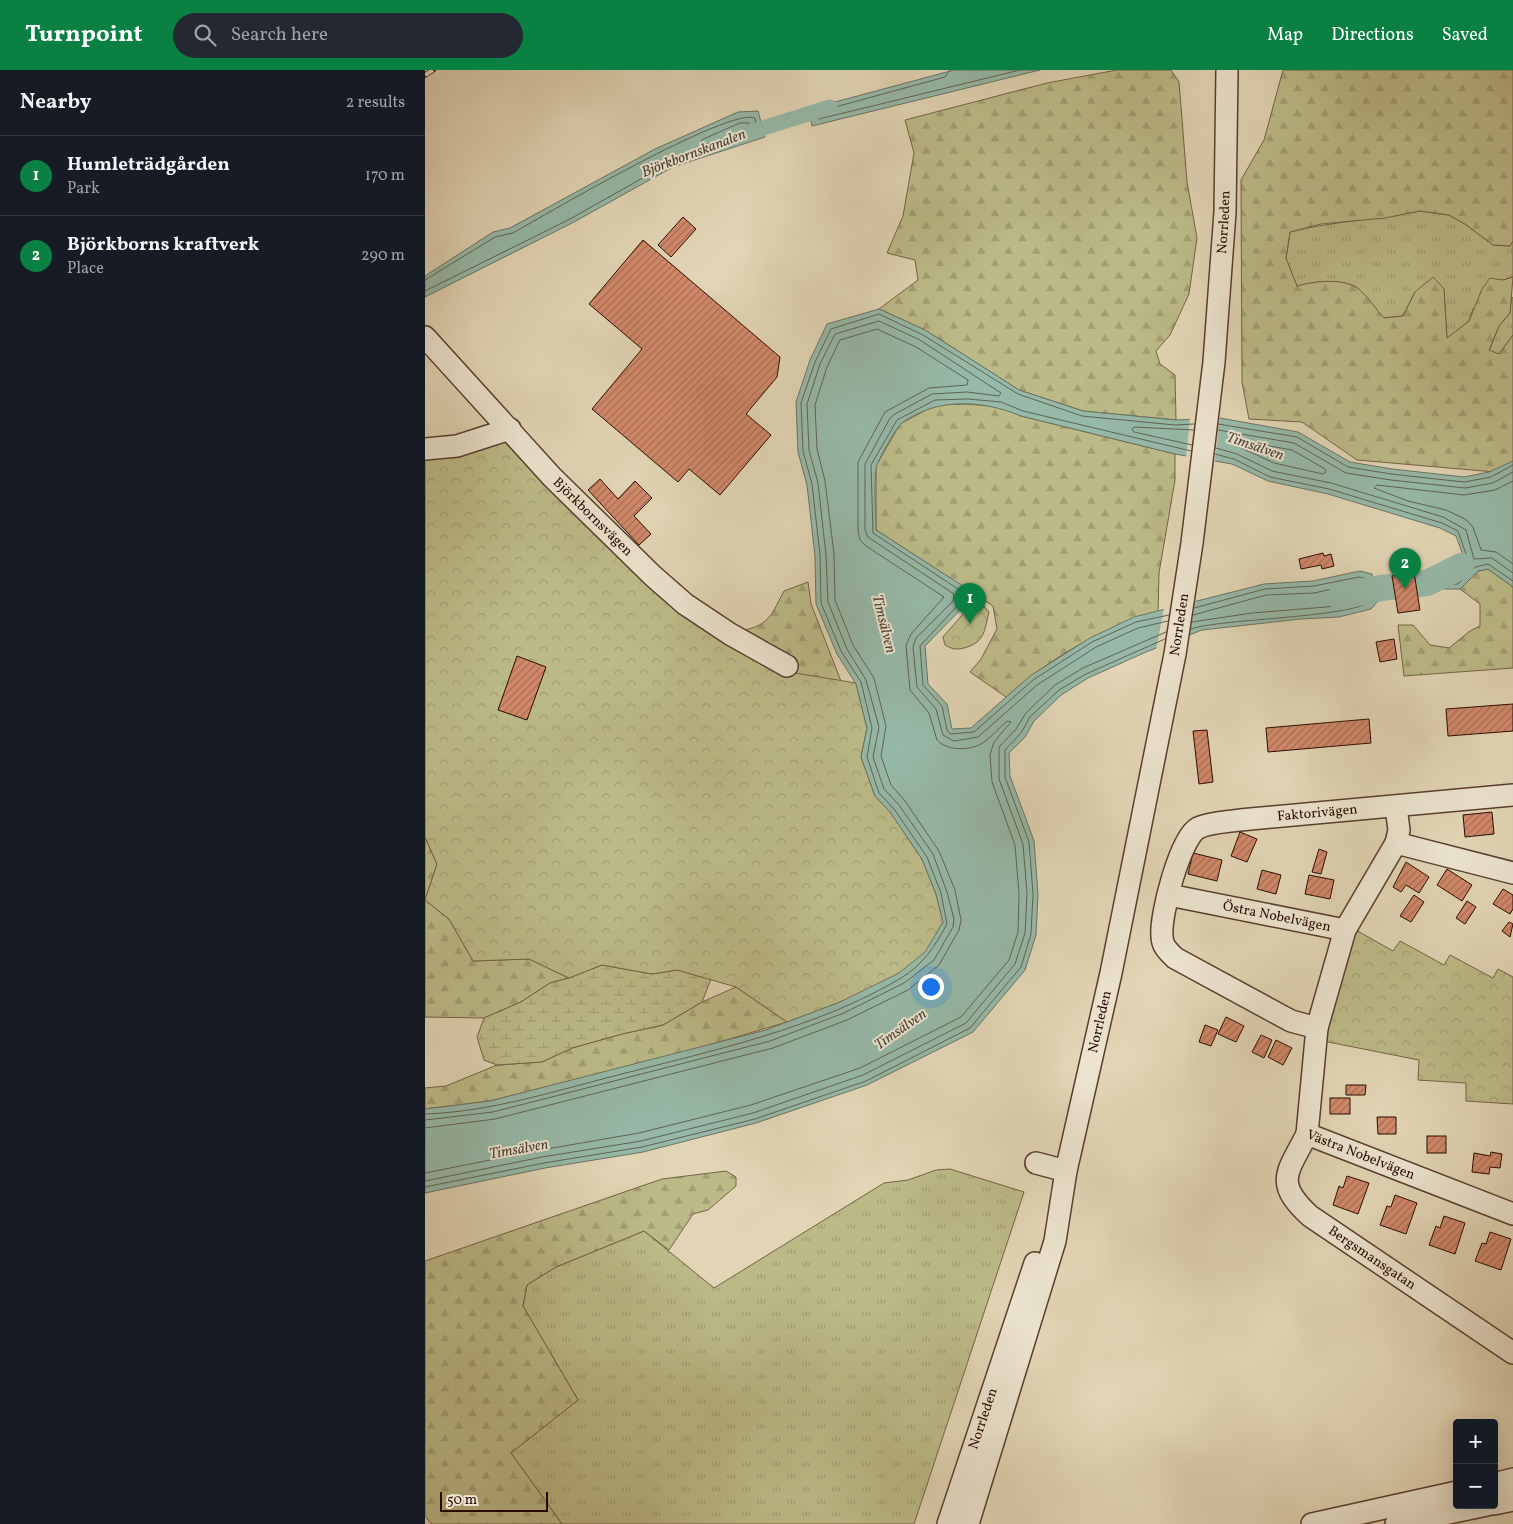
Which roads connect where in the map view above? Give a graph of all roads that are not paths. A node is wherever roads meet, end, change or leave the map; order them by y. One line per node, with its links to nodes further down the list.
1 (1227, 70): 15 (street, Norrleden)
2 (425, 337): 3 (street, Björkbornsvägen)
3 (510, 429): 4 (street); 5 (street, Björkbornsvägen)
4 (425, 449)
5 (787, 666)
6 (1513, 795): 7 (street, Faktorivägen)
7 (1396, 807): 8 (street); 10 (street, Faktorivägen)
8 (1397, 843): 9 (street); 11 (street, Östra Nobelvägen)
9 (1513, 873)
10 (1169, 895): 11 (street, Östra Nobelvägen); 12 (street)
11 (1345, 930): 12 (street, Västra Nobelvägen)
12 (1317, 1028): 13 (street, Västra Nobelvägen)
13 (1307, 1134): 16 (street, Västra Nobelvägen); 17 (street, Bergsmansgatan)
14 (1036, 1163): 15 (street)
15 (1066, 1171): 24 (street, Norrleden); 25 (street, Norrleden)
16 (1513, 1214)
17 (1513, 1353)
18 (1513, 1480): 19 (street)
19 (1498, 1483)
20 (1453, 1493): 26 (street)
21 (1513, 1500): 22 (street)
22 (1498, 1503)
23 (1468, 1509): 27 (street)
24 (948, 1524)
25 (968, 1524)
26 (1312, 1524)
27 (1395, 1524)

